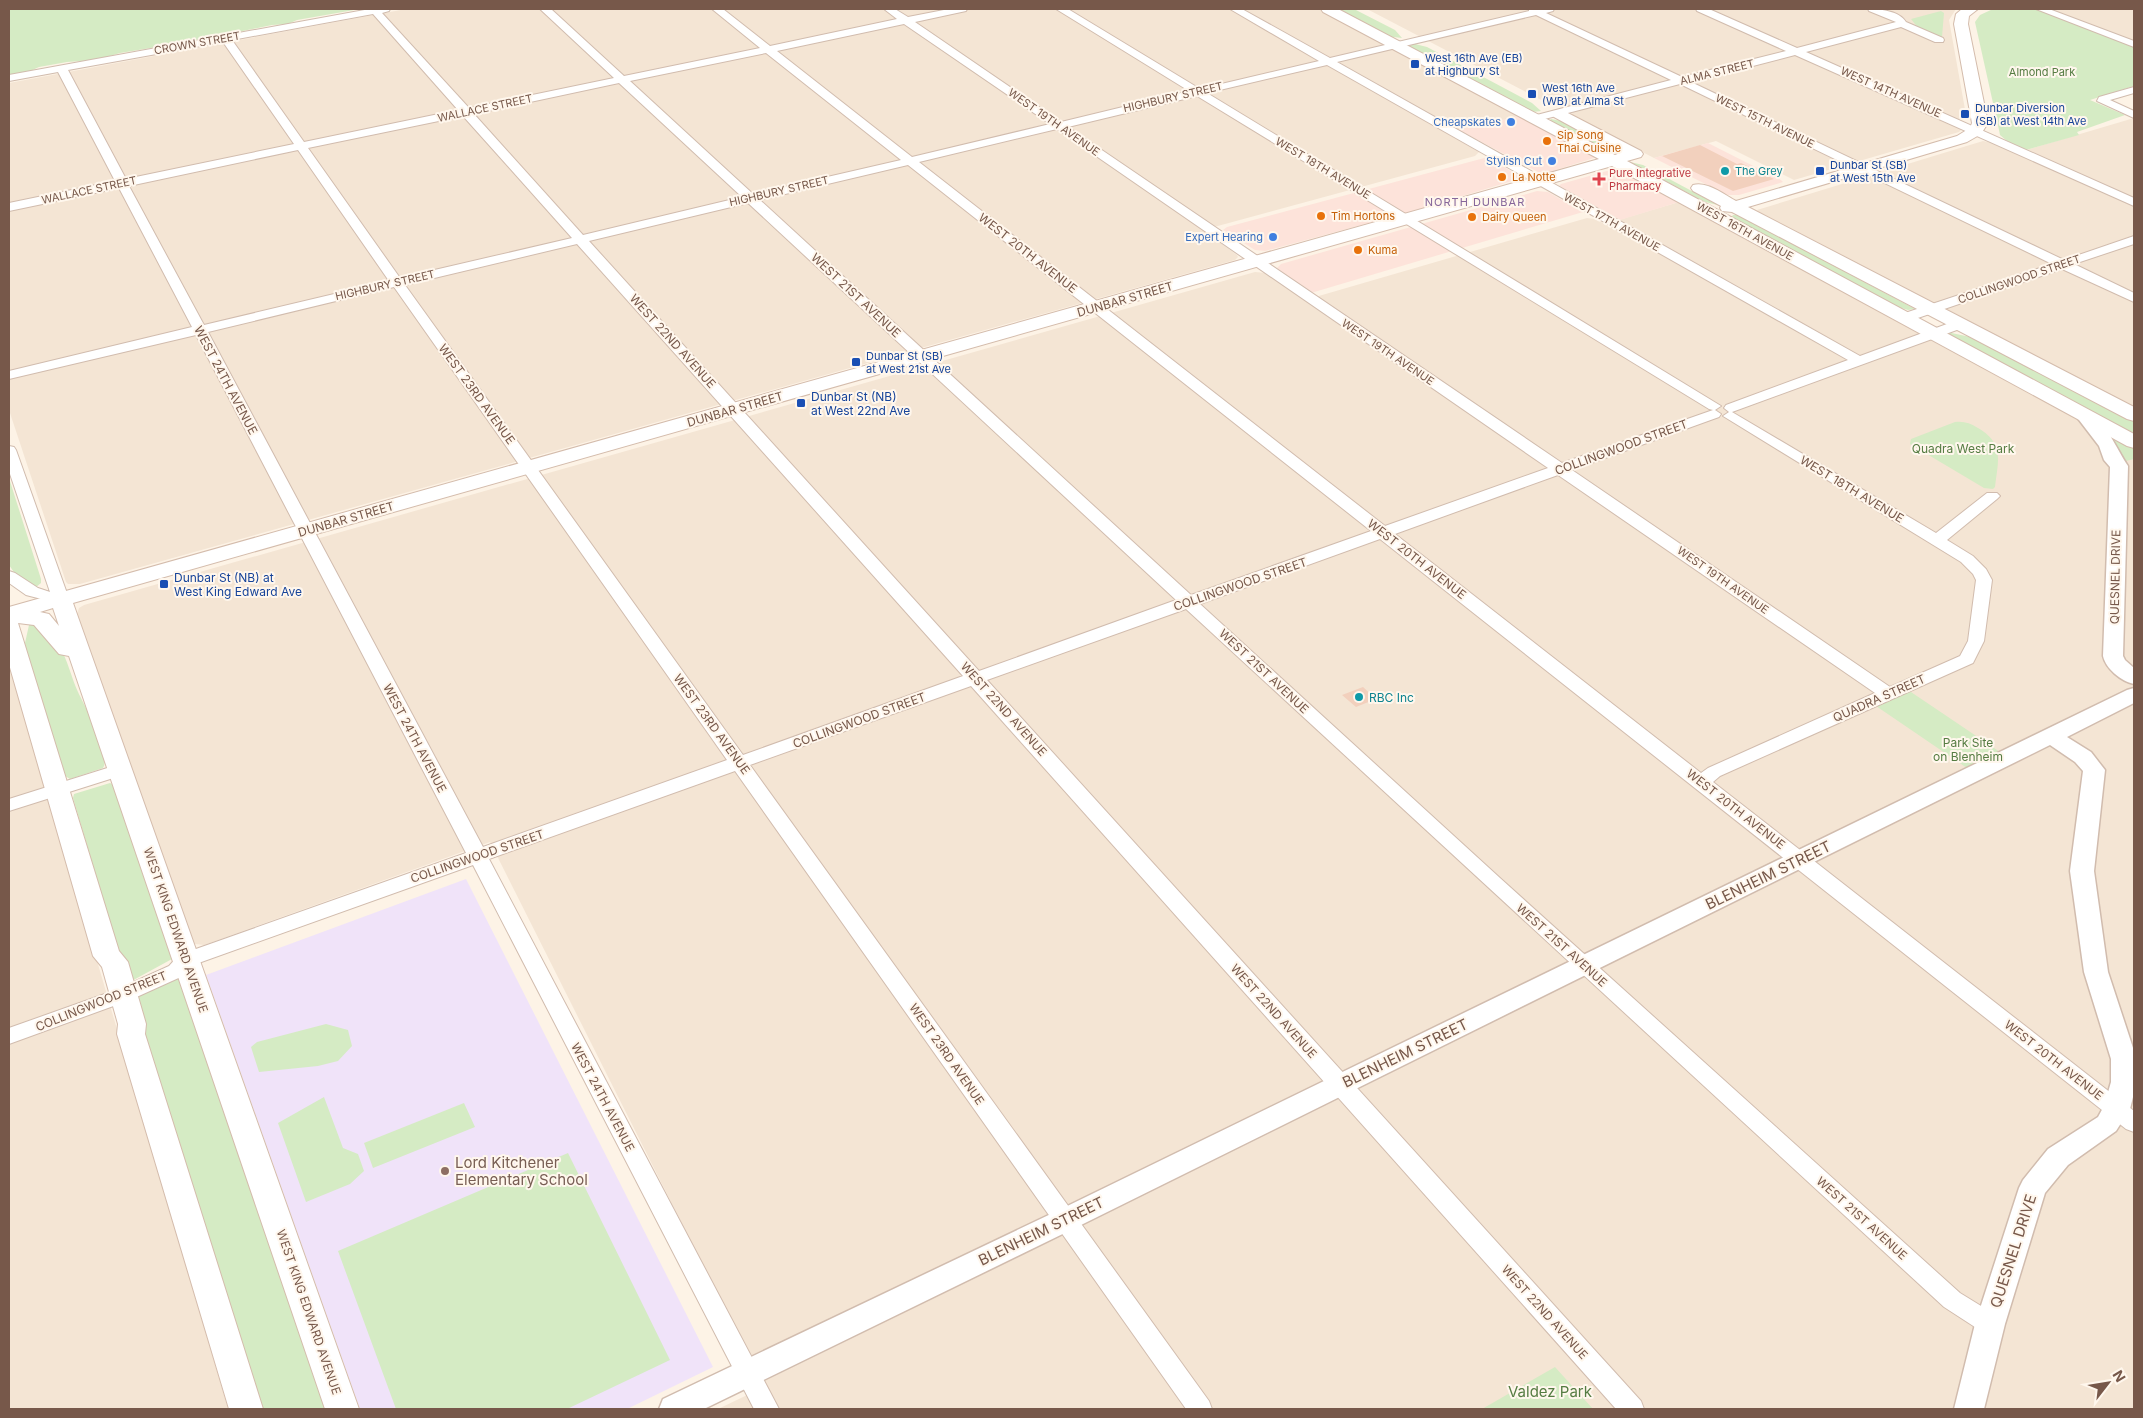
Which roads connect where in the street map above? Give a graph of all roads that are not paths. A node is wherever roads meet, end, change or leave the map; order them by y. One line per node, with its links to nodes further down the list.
1 (545, 9): 28 (street, WEST 21ST AVENUE)
2 (717, 9): 22 (street, WEST 20TH AVENUE)
3 (889, 9): 15 (street, WEST 19TH AVENUE)
4 (962, 9): 15 (street, WALLACE STREET)
5 (1061, 9): 31 (street, WEST 18TH AVENUE)
6 (1235, 9): 25 (street, WEST 17TH AVENUE)
7 (1328, 9): 17 (main road, WEST 16TH AVENUE)
8 (1550, 9): 14 (street)
9 (1701, 9): 23 (street, WEST 14TH AVENUE)
10 (1873, 9): 16 (street)
11 (1971, 9): 38 (main road)
12 (2042, 9): 21 (street)
13 (380, 10): 18 (street, CROWN STREET); 33 (street, WEST 22ND AVENUE)
14 (1533, 10): 19 (street); 29 (street, WEST 15TH AVENUE)
15 (906, 20): 22 (street, WALLACE STREET); 37 (street, WEST 19TH AVENUE)
16 (1902, 24): 20 (street); 23 (street, ALMA STREET)
17 (1397, 37): 19 (main road, WEST 16TH AVENUE); 25 (street, HIGHBURY STREET); 36 (main road, WEST 16TH AVENUE)
18 (225, 38): 26 (street, CROWN STREET); 39 (street, WEST 23RD AVENUE)
19 (1416, 39): 24 (main road, WEST 16TH AVENUE)
20 (1939, 40)
21 (2134, 44)
22 (769, 49): 28 (street, WALLACE STREET); 40 (street, WEST 20TH AVENUE)
23 (1798, 51): 29 (street, ALMA STREET); 38 (street, WEST 14TH AVENUE)
24 (1440, 52)
25 (1327, 60): 31 (street, HIGHBURY STREET); 44 (street, WEST 17TH AVENUE)
26 (61, 68): 27 (street, CROWN STREET); 45 (street, WEST 24TH AVENUE)
27 (9, 78)
28 (622, 79): 33 (street, WALLACE STREET); 46 (street, WEST 21ST AVENUE)
29 (1681, 81): 34 (street, ALMA STREET); 42 (street, WEST 15TH AVENUE)
30 (2134, 90): 35 (street)
31 (1197, 91): 37 (street, HIGHBURY STREET); 51 (street, WEST 18TH AVENUE)
32 (1540, 104): 34 (main road)
33 (466, 112): 39 (street, WALLACE STREET); 52 (street, WEST 22ND AVENUE)
34 (1557, 113): 36 (street, ALMA STREET); 41 (main road, DUNBAR STREET)
35 (2134, 115)
36 (1533, 119): 41 (main road, WEST 16TH AVENUE)
37 (1058, 125): 40 (street, HIGHBURY STREET); 54 (street, WEST 19TH AVENUE)
38 (1976, 130): 42 (main road); 47 (street, WEST 14TH AVENUE)
39 (300, 146): 45 (street, WALLACE STREET); 56 (street, WEST 23RD AVENUE)
40 (910, 160): 46 (street, HIGHBURY STREET); 58 (street, WEST 20TH AVENUE)
41 (1613, 161): 44 (main road, DUNBAR STREET); 50 (main road, WEST 16TH AVENUE)
42 (1864, 168): 48 (main road); 55 (street, WEST 15TH AVENUE)
43 (1670, 172): 48 (main road, WEST 16TH AVENUE)
44 (1540, 182): 51 (main road, DUNBAR STREET); 65 (street, WEST 17TH AVENUE)
45 (122, 183): 49 (street, WALLACE STREET); 62 (street, WEST 24TH AVENUE)
46 (751, 198): 52 (street, HIGHBURY STREET); 64 (street, WEST 21ST AVENUE)
47 (2134, 202)
48 (1734, 206): 50 (main road); 59 (main road, WEST 16TH AVENUE)
49 (9, 207)
50 (1712, 212): 60 (main road, WEST 16TH AVENUE)
51 (1406, 218): 54 (main road, DUNBAR STREET); 68 (street, WEST 18TH AVENUE)
52 (581, 238): 56 (street, HIGHBURY STREET); 67 (street, WEST 22ND AVENUE)
53 (2134, 240): 55 (street, COLLINGWOOD STREET)
54 (1257, 262): 58 (main road, DUNBAR STREET); 75 (street, WEST 19TH AVENUE)
55 (2065, 264): 57 (street, WEST 15TH AVENUE); 59 (street, COLLINGWOOD STREET)
56 (397, 282): 62 (street, HIGHBURY STREET); 74 (street, WEST 23RD AVENUE)
57 (2134, 298)
58 (1097, 307): 64 (main road, DUNBAR STREET); 78 (street, WEST 20TH AVENUE)
59 (1932, 309): 60 (street, COLLINGWOOD STREET); 61 (main road, WEST 16TH AVENUE)
60 (1904, 318): 63 (main road, WEST 16TH AVENUE)
61 (1960, 324): 63 (street, COLLINGWOOD STREET); 69 (main road, WEST 16TH AVENUE)
62 (199, 329): 66 (street, HIGHBURY STREET); 77 (street, WEST 24TH AVENUE)
63 (1933, 334): 65 (street, COLLINGWOOD STREET); 70 (main road, WEST 16TH AVENUE)
64 (923, 356): 67 (main road, DUNBAR STREET); 83 (street, WEST 21ST AVENUE)
65 (1859, 361): 68 (street, COLLINGWOOD STREET)
66 (9, 375)
67 (734, 409): 74 (main road, DUNBAR STREET); 87 (street, WEST 22ND AVENUE)
68 (1722, 411): 75 (street, COLLINGWOOD STREET); 79 (street, WEST 18TH AVENUE)
69 (2134, 415)
70 (2085, 416): 71 (main road, WEST 16TH AVENUE); 73 (street, QUESNEL DRIVE)
71 (2134, 442)
72 (9, 450): 82 (street, WEST KING EDWARD AVENUE)
73 (2127, 465): 88 (street, QUESNEL DRIVE)
74 (529, 467): 77 (main road, DUNBAR STREET); 92 (street, WEST 23RD AVENUE)
75 (1560, 468): 78 (street, COLLINGWOOD STREET); 89 (street, WEST 19TH AVENUE)
76 (1992, 496): 79 (street)
77 (306, 530): 82 (main road, DUNBAR STREET); 97 (street, WEST 24TH AVENUE)
78 (1384, 533): 83 (street, COLLINGWOOD STREET); 94 (street, WEST 20TH AVENUE)
79 (1937, 540): 80 (street, WEST 18TH AVENUE)
80 (1973, 564): 89 (street, QUADRA STREET)
81 (9, 576): 82 (street)
82 (62, 600): 84 (main road, DUNBAR STREET); 86 (main road, WEST KING EDWARD AVENUE)
83 (1189, 602): 87 (street, COLLINGWOOD STREET); 100 (street, WEST 21ST AVENUE)
84 (9, 615): 86 (main road)
85 (9, 626): 95 (main road)
86 (79, 651): 93 (main road, WEST KING EDWARD AVENUE)
87 (976, 678): 92 (street, COLLINGWOOD STREET); 103 (street, WEST 22ND AVENUE)
88 (2134, 678)
89 (1888, 694): 94 (street, QUADRA STREET)
90 (2134, 695): 91 (street, BLENHEIM STREET)
91 (2051, 736): 98 (street, BLENHEIM STREET); 104 (street, QUESNEL DRIVE)
92 (740, 763): 97 (street, COLLINGWOOD STREET); 105 (street, WEST 23RD AVENUE)
93 (120, 770): 95 (street); 99 (main road, WEST KING EDWARD AVENUE)
94 (1702, 782): 98 (street, WEST 20TH AVENUE)
95 (58, 789): 96 (street); 101 (main road)
96 (9, 805)
97 (478, 856): 99 (street, COLLINGWOOD STREET); 107 (street, WEST 24TH AVENUE)
98 (1800, 859): 100 (street, BLENHEIM STREET); 104 (street, WEST 20TH AVENUE)
99 (186, 960): 101 (street, COLLINGWOOD STREET); 109 (main road, WEST KING EDWARD AVENUE)
100 (1585, 965): 103 (street, BLENHEIM STREET); 106 (street, WEST 21ST AVENUE)
101 (123, 994): 102 (street, COLLINGWOOD STREET); 108 (main road)
102 (9, 1036)
103 (1340, 1084): 105 (street, BLENHEIM STREET); 113 (street, WEST 22ND AVENUE)
104 (2126, 1116): 106 (street, QUESNEL DRIVE)
105 (1065, 1220): 107 (street, BLENHEIM STREET); 112 (street, WEST 23RD AVENUE)
106 (1990, 1324): 114 (street, QUESNEL DRIVE)
107 (748, 1373): 110 (street, BLENHEIM STREET); 111 (street, WEST 24TH AVENUE)
108 (246, 1409)
109 (342, 1409)
110 (674, 1409)
111 (767, 1409)
112 (1200, 1409)
113 (1632, 1409)
114 (1969, 1409)

